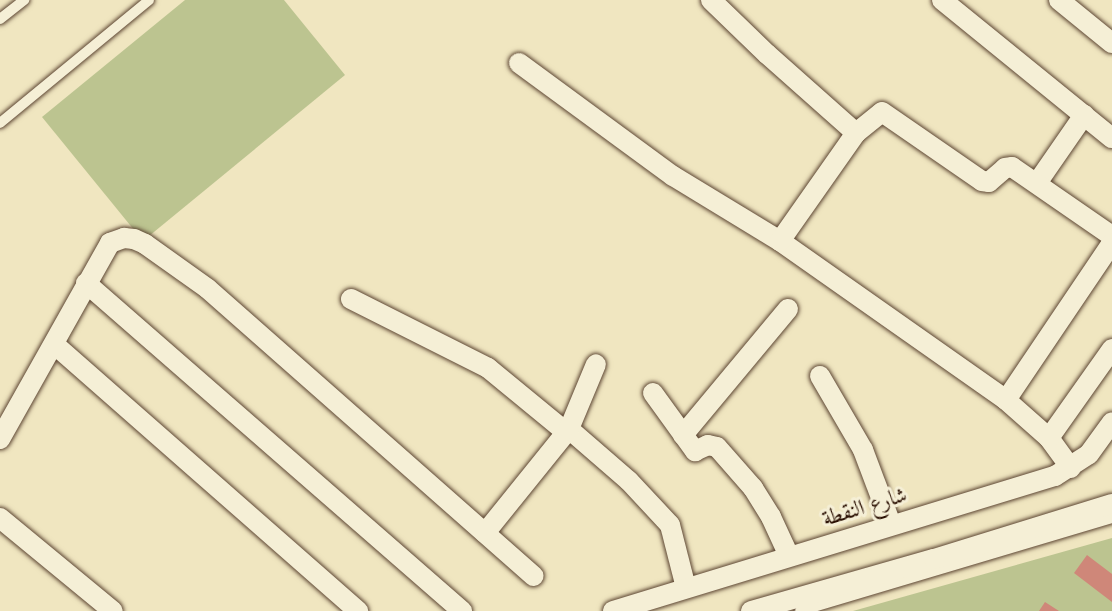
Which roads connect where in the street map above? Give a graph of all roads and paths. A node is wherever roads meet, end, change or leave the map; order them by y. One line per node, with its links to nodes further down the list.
1 (24, 0): 6 (lane)
2 (149, 0): 10 (lane)
3 (711, 0): 11 (street)
4 (942, 0): 9 (street)
5 (1059, 0): 7 (street)
6 (0, 20)
7 (1112, 43)
8 (519, 63): 15 (street)
9 (1084, 115): 12 (street); 13 (street)
10 (0, 123)
11 (856, 133): 13 (street); 15 (street)
12 (1112, 138)
13 (1036, 183): 14 (street)
14 (1112, 236)
15 (780, 242): 26 (street)
16 (1112, 243): 17 (street)
17 (1105, 267): 26 (street)
18 (86, 284): 21 (street); 37 (street); 43 (street)
19 (351, 299): 28 (street)
20 (788, 309): 29 (street)
21 (54, 344): 31 (street); 42 (street)
22 (1112, 349): 30 (street)
23 (596, 364): 28 (street)
24 (820, 376): 36 (street)
25 (653, 393): 29 (street)
26 (1006, 400): 30 (street)
27 (1112, 422): 32 (street, شارع النقطة)
28 (568, 431): 37 (street); 40 (street)
29 (684, 435): 38 (street)
30 (1049, 438): 32 (street)
31 (0, 439)
32 (1071, 468): 36 (street, شارع النقطة)
33 (1112, 504): 45 (street)
34 (0, 518): 41 (street)
35 (1112, 518): 46 (lane)
36 (891, 524): 38 (street, شارع النقطة)
37 (485, 533): 39 (street)
38 (789, 556): 40 (street, شارع النقطة)
39 (534, 576)
40 (686, 588): 44 (street, شارع النقطة)
41 (112, 611)
42 (358, 611)
43 (462, 611)
44 (613, 611)
45 (751, 611)
46 (801, 611)

